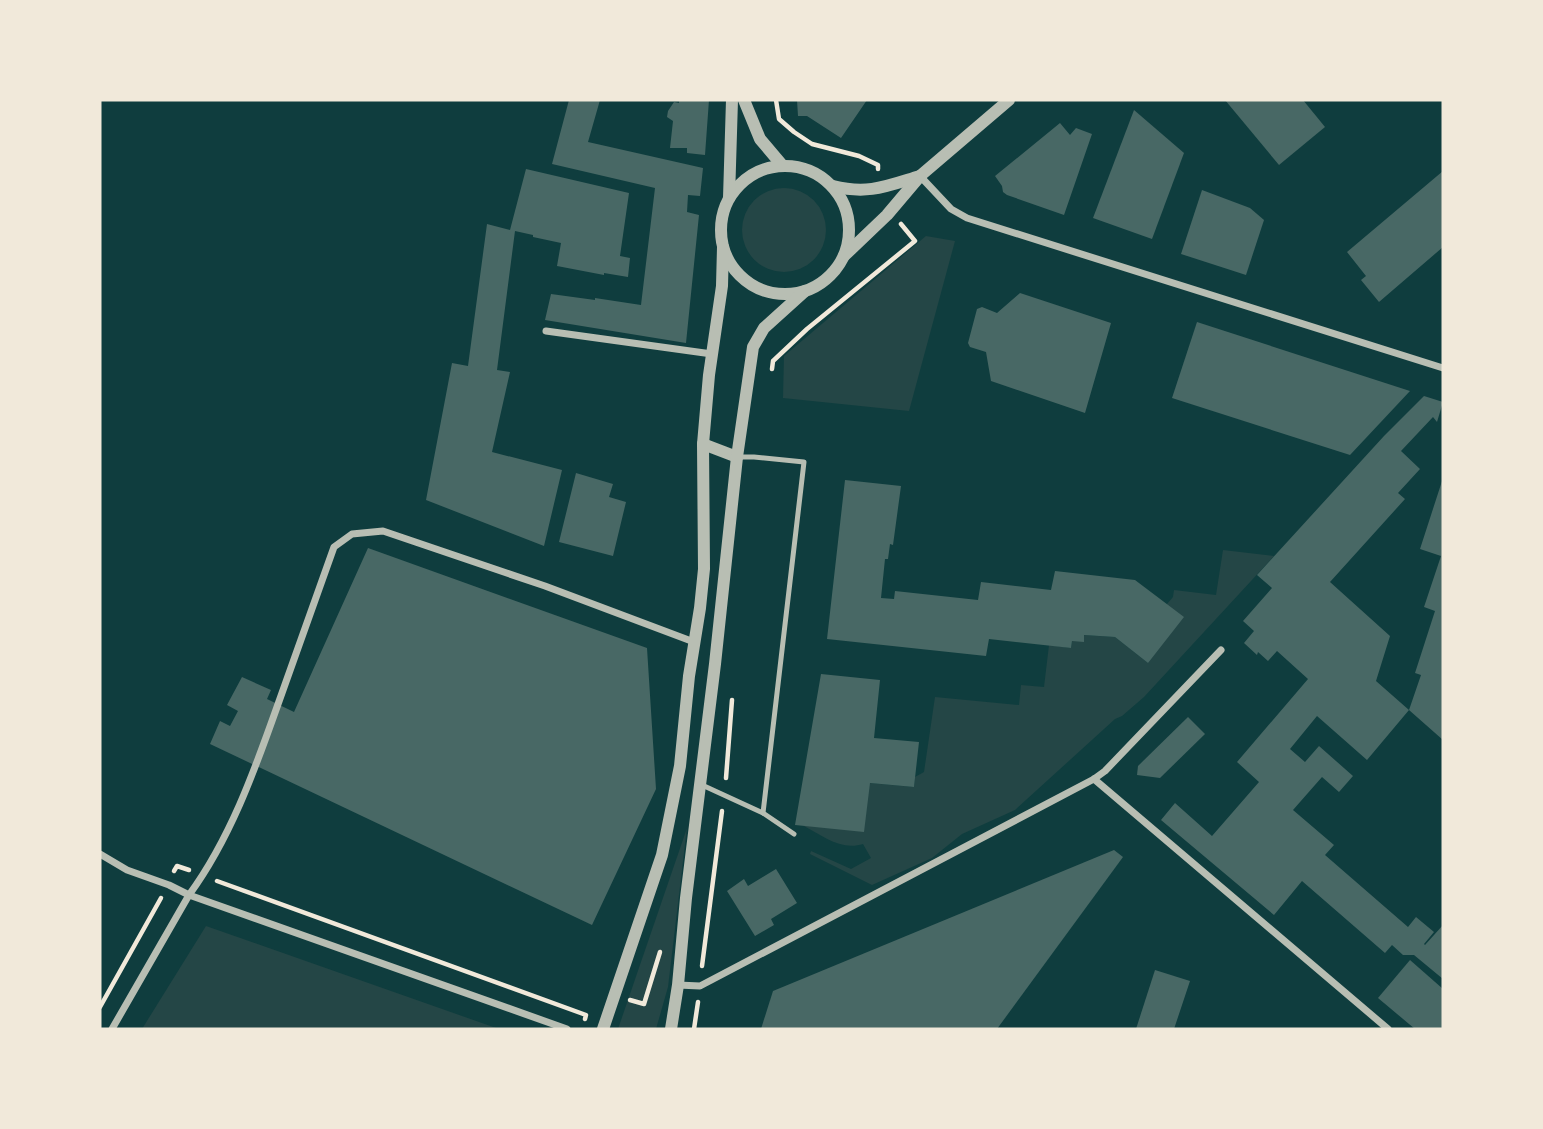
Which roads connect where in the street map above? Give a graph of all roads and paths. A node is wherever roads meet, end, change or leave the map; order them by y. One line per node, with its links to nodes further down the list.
1 (732, 100): 9 (street)
2 (744, 100): 5 (street)
3 (776, 100): 8 (path)
4 (1009, 100): 6 (street)
5 (782, 165): 7 (street); 9 (street)
6 (920, 176): 8 (street); 10 (street); 16 (street)
7 (833, 186): 8 (street); 12 (street)
8 (881, 188)
9 (729, 198): 11 (street)
10 (890, 211): 12 (street); 17 (path)
11 (723, 247): 13 (street); 15 (street)
12 (844, 256): 13 (street)
13 (805, 291): 19 (street)
14 (546, 331): 15 (street)
15 (712, 354): 18 (street)
16 (1443, 368)
17 (771, 371)
18 (703, 444): 19 (street); 20 (street)
19 (737, 457): 24 (street); 26 (lane)
20 (694, 642): 29 (street); 34 (street)
21 (1221, 650): 23 (street)
22 (733, 699): 25 (path)
23 (1094, 779): 31 (street); 37 (street)
24 (700, 784): 25 (lane); 30 (street)
25 (724, 794): 26 (lane); 31 (path)
26 (763, 813): 27 (lane)
27 (794, 834)
28 (100, 854): 29 (street)
29 (189, 895): 32 (street); 33 (street)
30 (678, 985): 31 (street); 35 (street)
31 (700, 986): 36 (path)
32 (112, 1029)
33 (567, 1029)
34 (603, 1029)
35 (671, 1029)
36 (694, 1029)
37 (1388, 1029)

